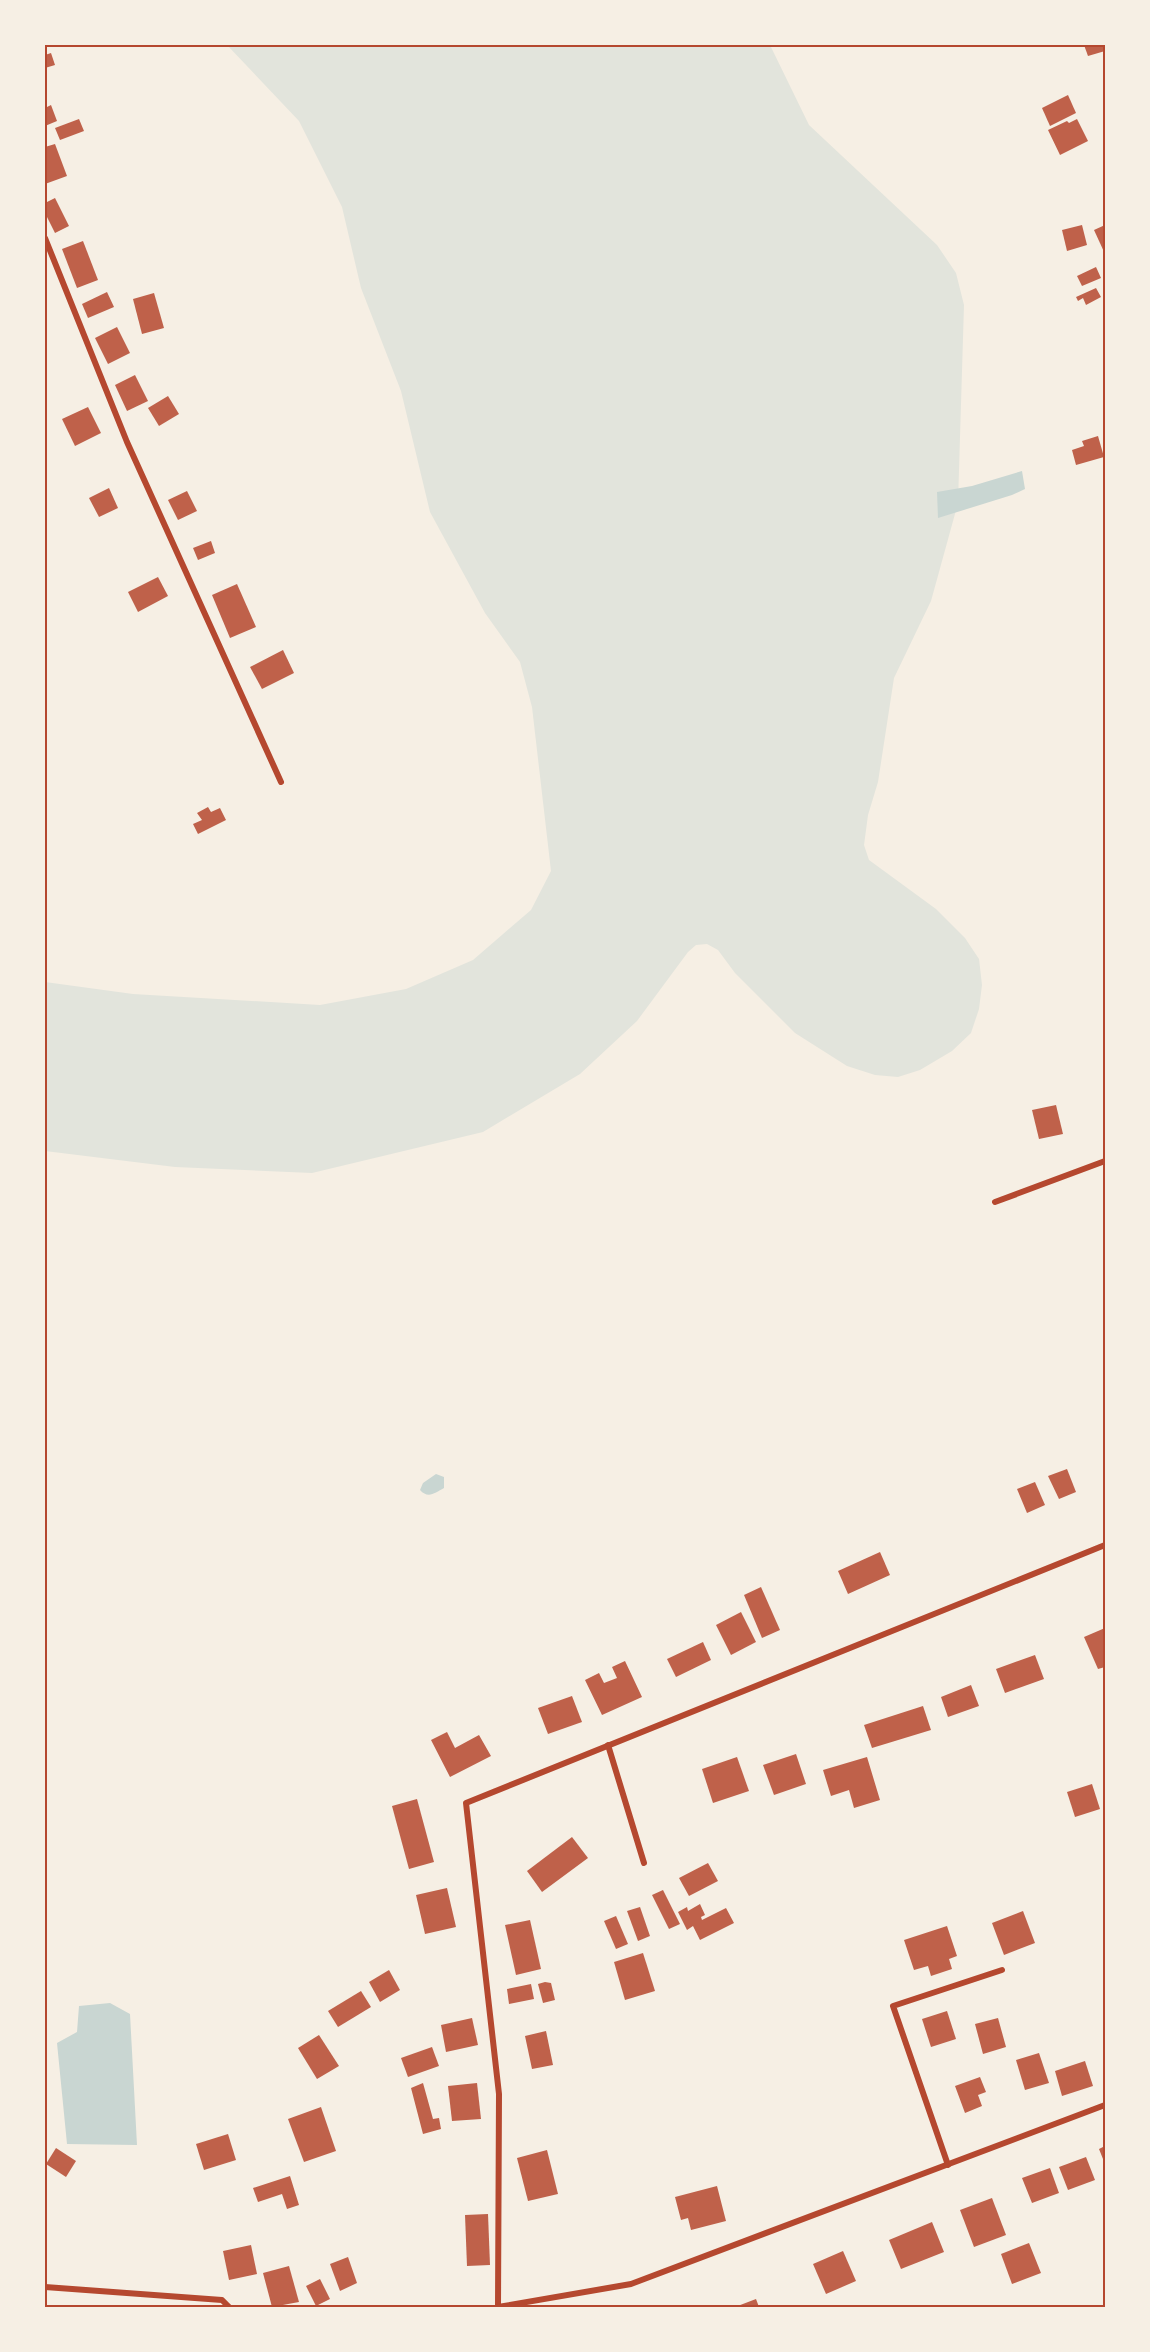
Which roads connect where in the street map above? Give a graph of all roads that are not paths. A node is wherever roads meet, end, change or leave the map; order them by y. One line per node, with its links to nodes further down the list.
1 (45, 238): 2 (street)
2 (281, 782)
3 (1105, 1161): 4 (street)
4 (995, 1202)
5 (1105, 1545): 6 (street)
6 (608, 1745): 7 (street); 13 (street)
7 (645, 1863)
8 (1002, 1970): 10 (street)
9 (1105, 2105): 10 (street)
10 (948, 2165): 13 (street)
11 (45, 2287): 12 (street)
12 (229, 2307)
13 (498, 2307)

